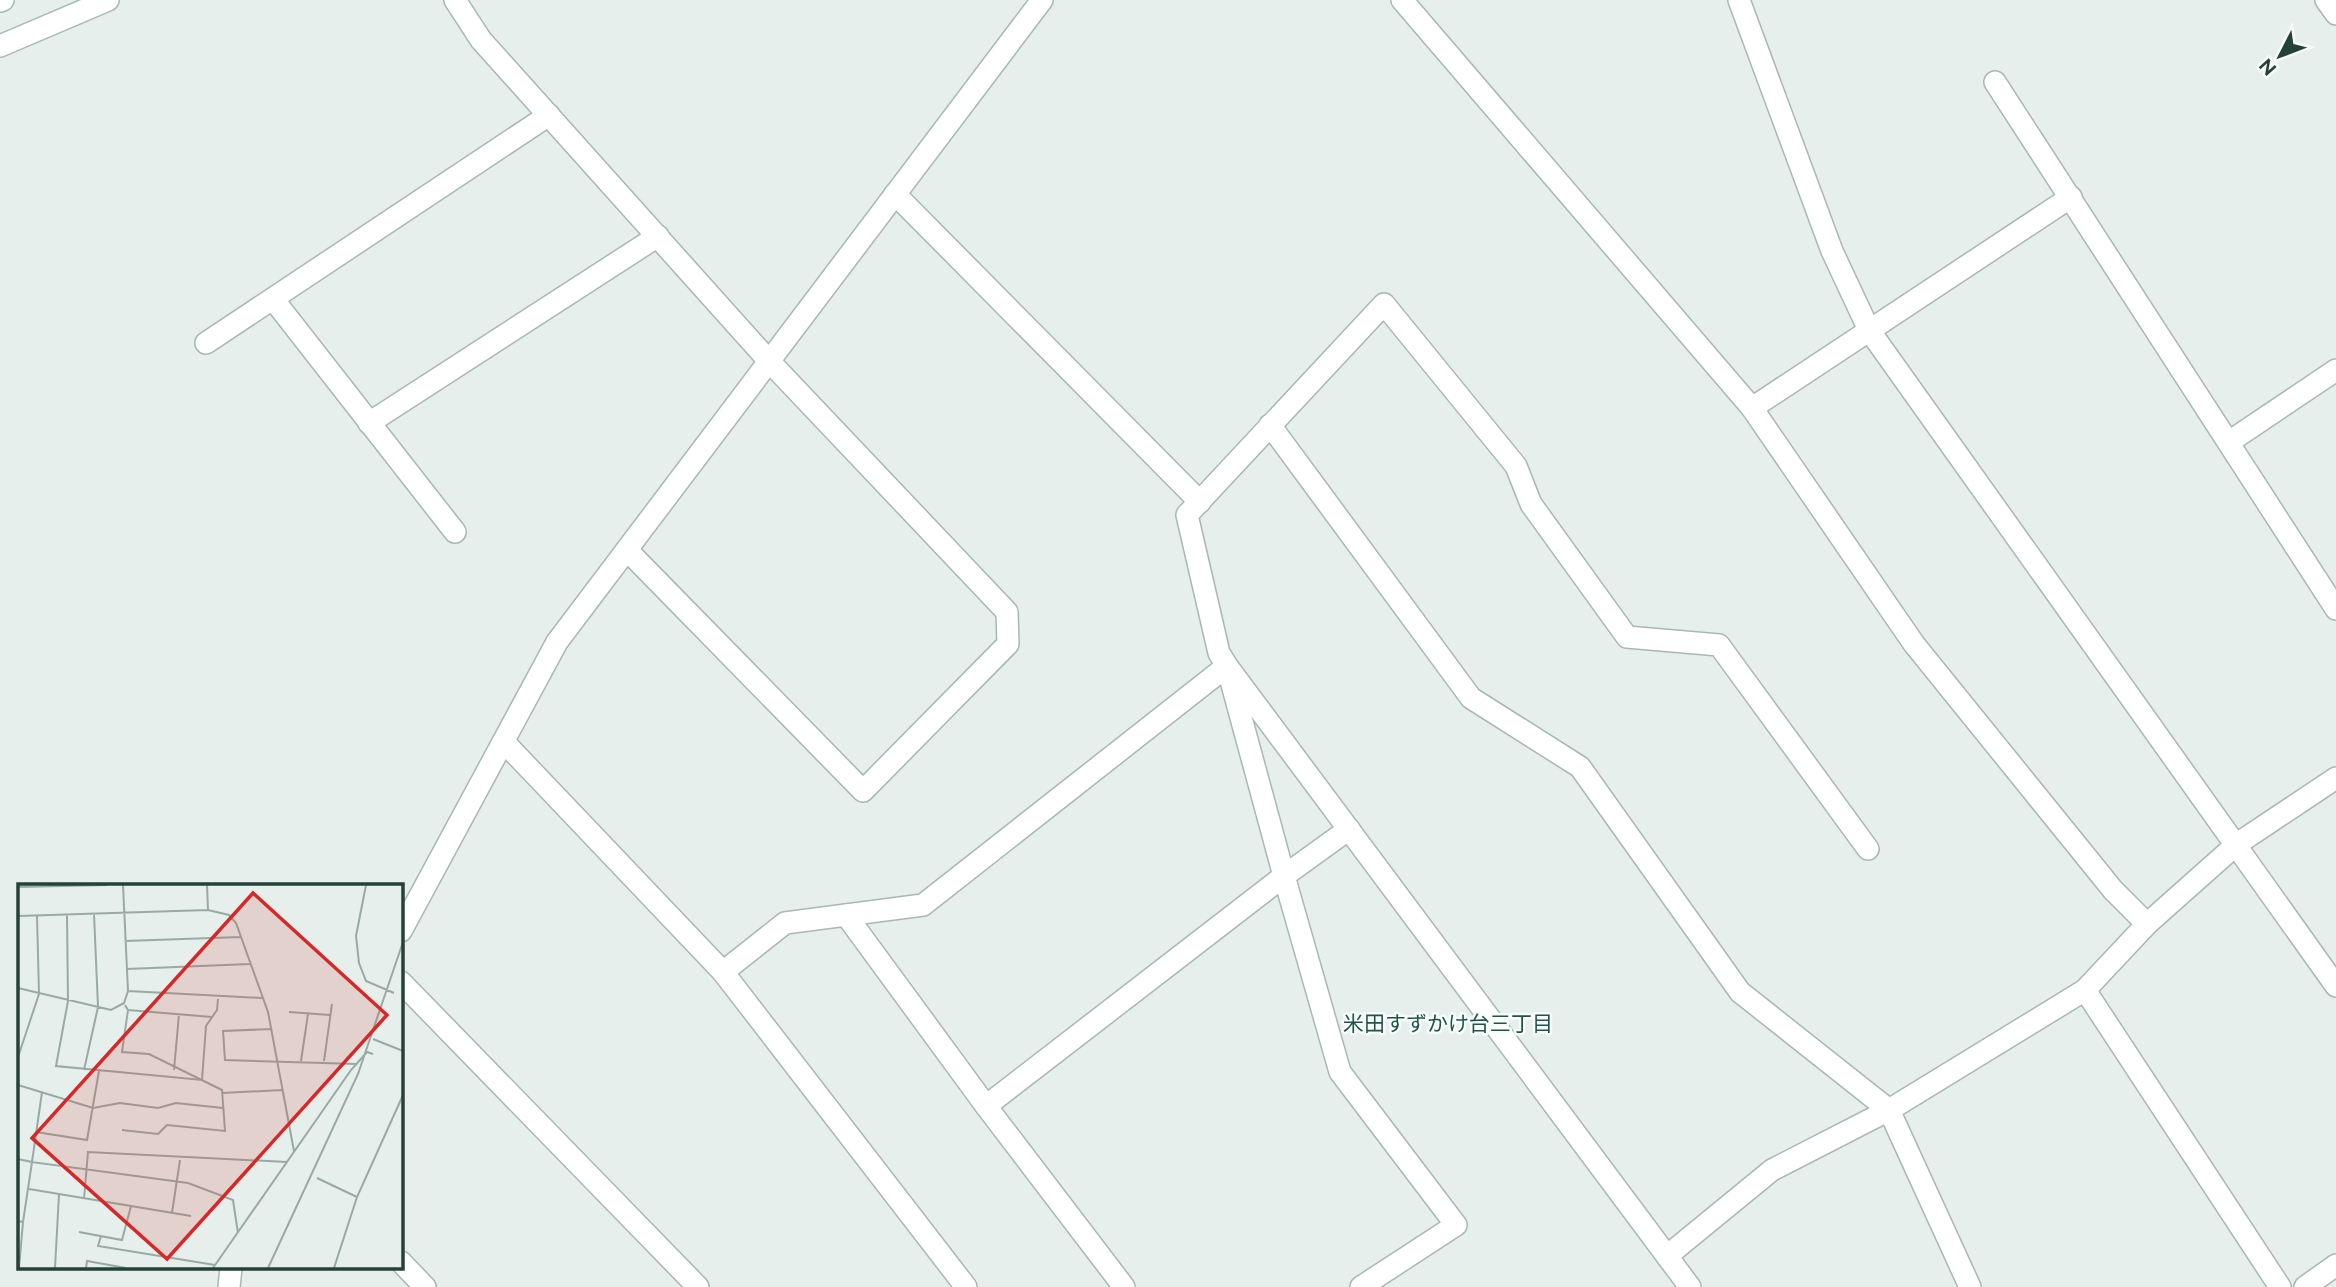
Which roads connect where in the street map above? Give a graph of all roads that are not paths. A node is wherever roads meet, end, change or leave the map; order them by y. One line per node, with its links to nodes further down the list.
1 (108, 0): 8 (street)
2 (455, 0): 10 (street)
3 (1042, 0): 11 (street)
4 (1402, 0): 19 (street)
5 (1739, 0): 15 (street)
6 (2326, 0): 7 (street)
7 (2336, 14)
8 (0, 46)
9 (1995, 82): 12 (street)
10 (549, 115): 13 (street); 14 (street)
11 (895, 194): 17 (street); 23 (street)
12 (2071, 197): 15 (street); 22 (street)
13 (658, 236): 17 (street); 20 (street)
14 (273, 299): 16 (street); 20 (street)
15 (1869, 330): 19 (street); 31 (street)
16 (206, 343)
17 (769, 360): 25 (street); 25 (street)
18 (2336, 370): 22 (street)
19 (1752, 408): 35 (street)
20 (369, 423): 24 (street)
21 (1270, 425): 23 (street); 32 (street); 42 (street)
22 (2229, 442): 26 (street)
23 (1199, 502): 27 (street)
24 (455, 532)
25 (627, 550): 28 (street)
26 (2336, 609)
27 (1227, 666): 30 (street); 33 (street); 34 (street)
28 (504, 742): 36 (street); 37 (street)
29 (2336, 778): 31 (street)
30 (1349, 829): 33 (street); 43 (street)
31 (2237, 844): 35 (street); 39 (street)
32 (1868, 849)
33 (1283, 876): 41 (street); 50 (street)
34 (846, 915): 37 (street); 41 (street)
35 (2147, 924): 40 (street)
36 (402, 928)
37 (723, 972): 48 (street)
38 (402, 983): 47 (street)
39 (2336, 986)
40 (2085, 990): 42 (street); 53 (street)
41 (986, 1106): 49 (street)
42 (1889, 1110): 43 (street); 52 (street)
43 (1667, 1256): 51 (street)
44 (402, 1263): 46 (street)
45 (2336, 1265): 54 (street)
46 (425, 1287)
47 (698, 1287)
48 (966, 1287)
49 (1124, 1287)
50 (1361, 1287)
51 (1690, 1287)
52 (1970, 1287)
53 (2280, 1287)
54 (2305, 1287)

